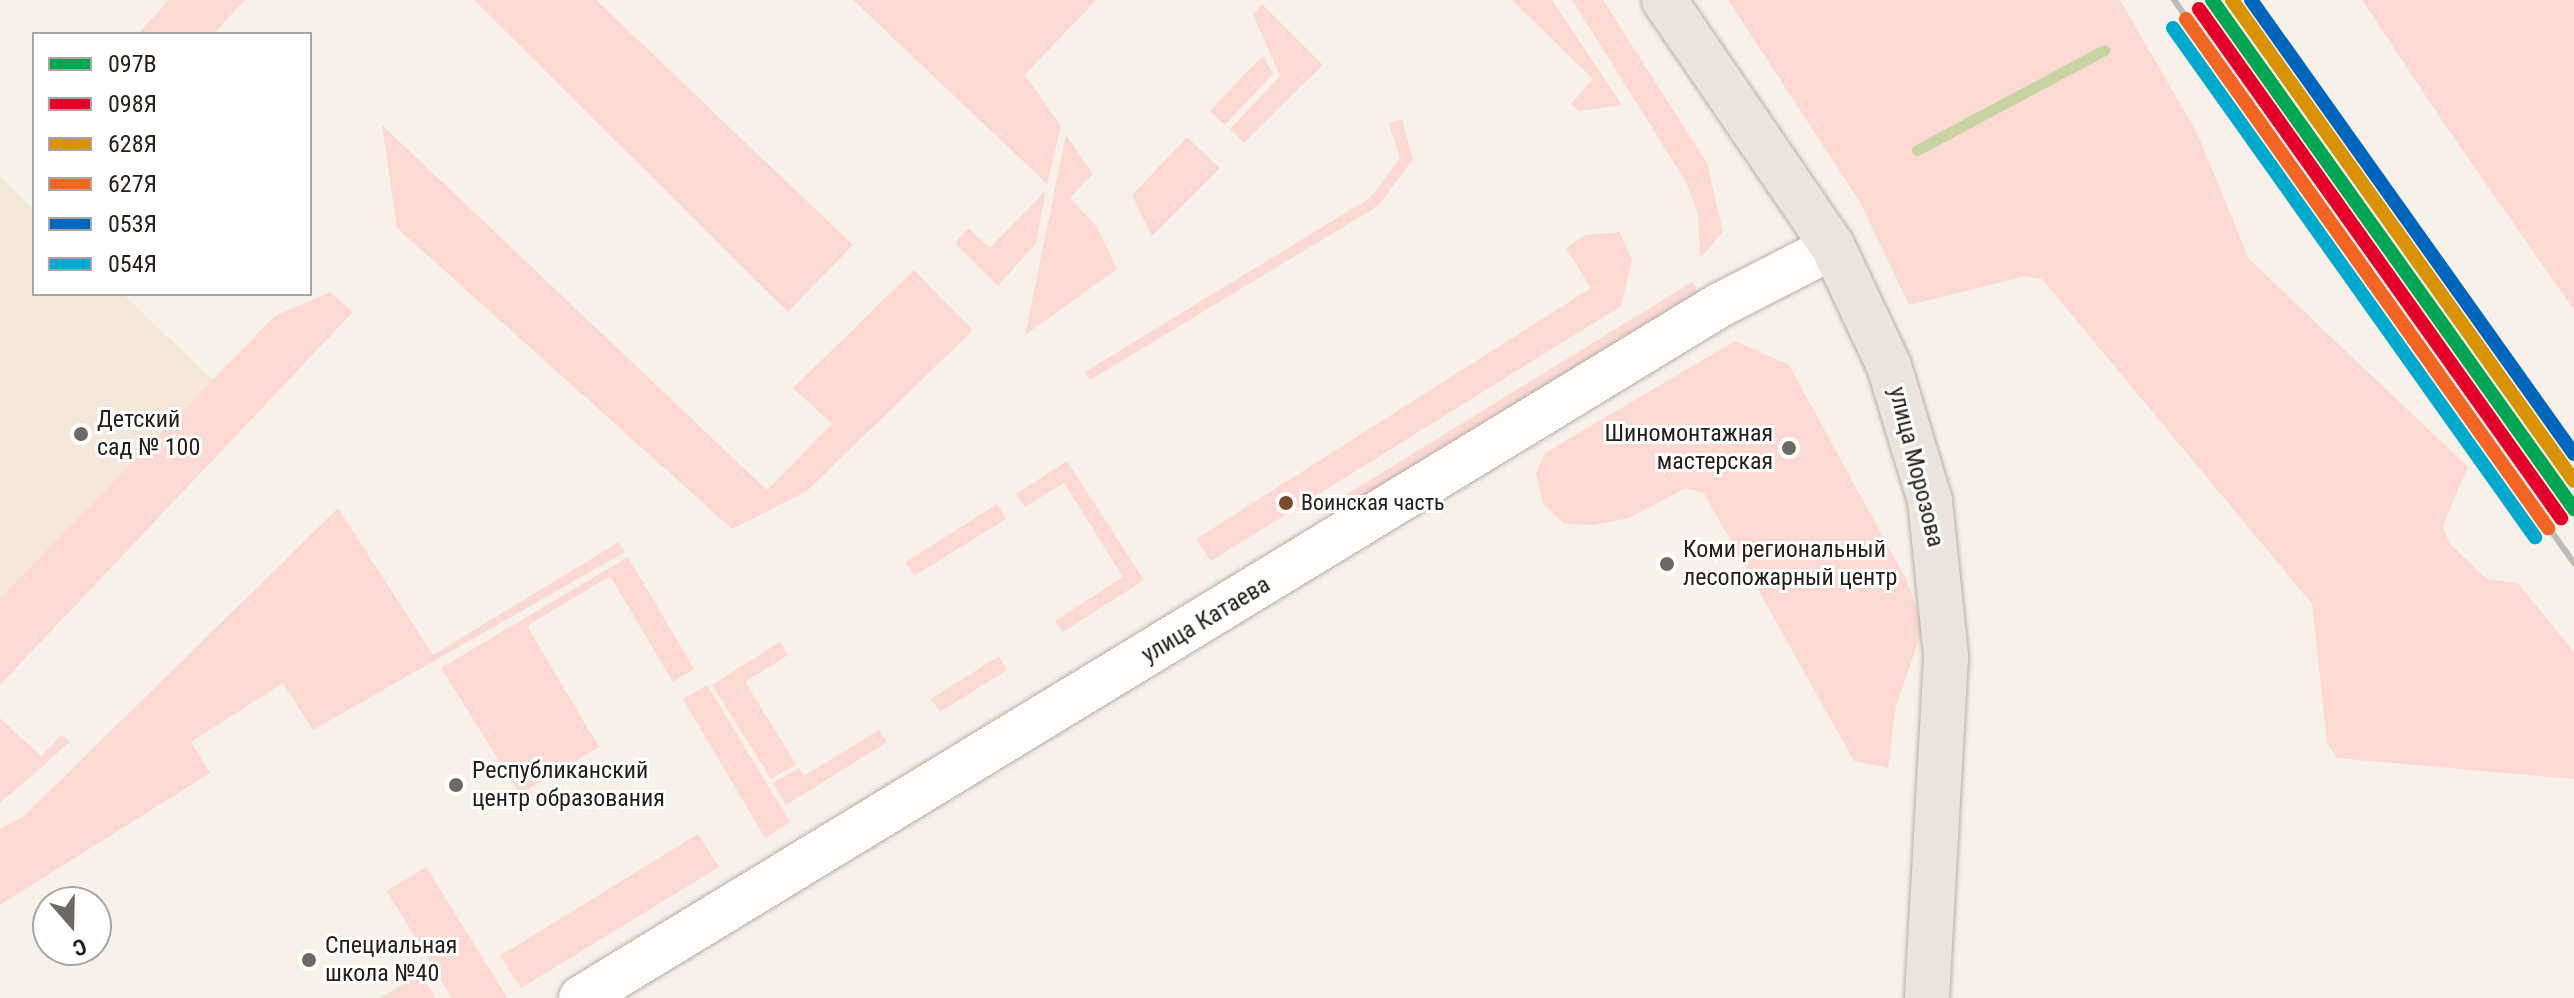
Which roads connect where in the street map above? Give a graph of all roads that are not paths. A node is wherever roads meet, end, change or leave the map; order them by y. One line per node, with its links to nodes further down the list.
1 (1664, 0): 2 (main road, улица Морозова)
2 (1833, 247): 3 (street, улица Катаева); 4 (main road, улица Морозова)
3 (581, 998)
4 (1927, 998)

